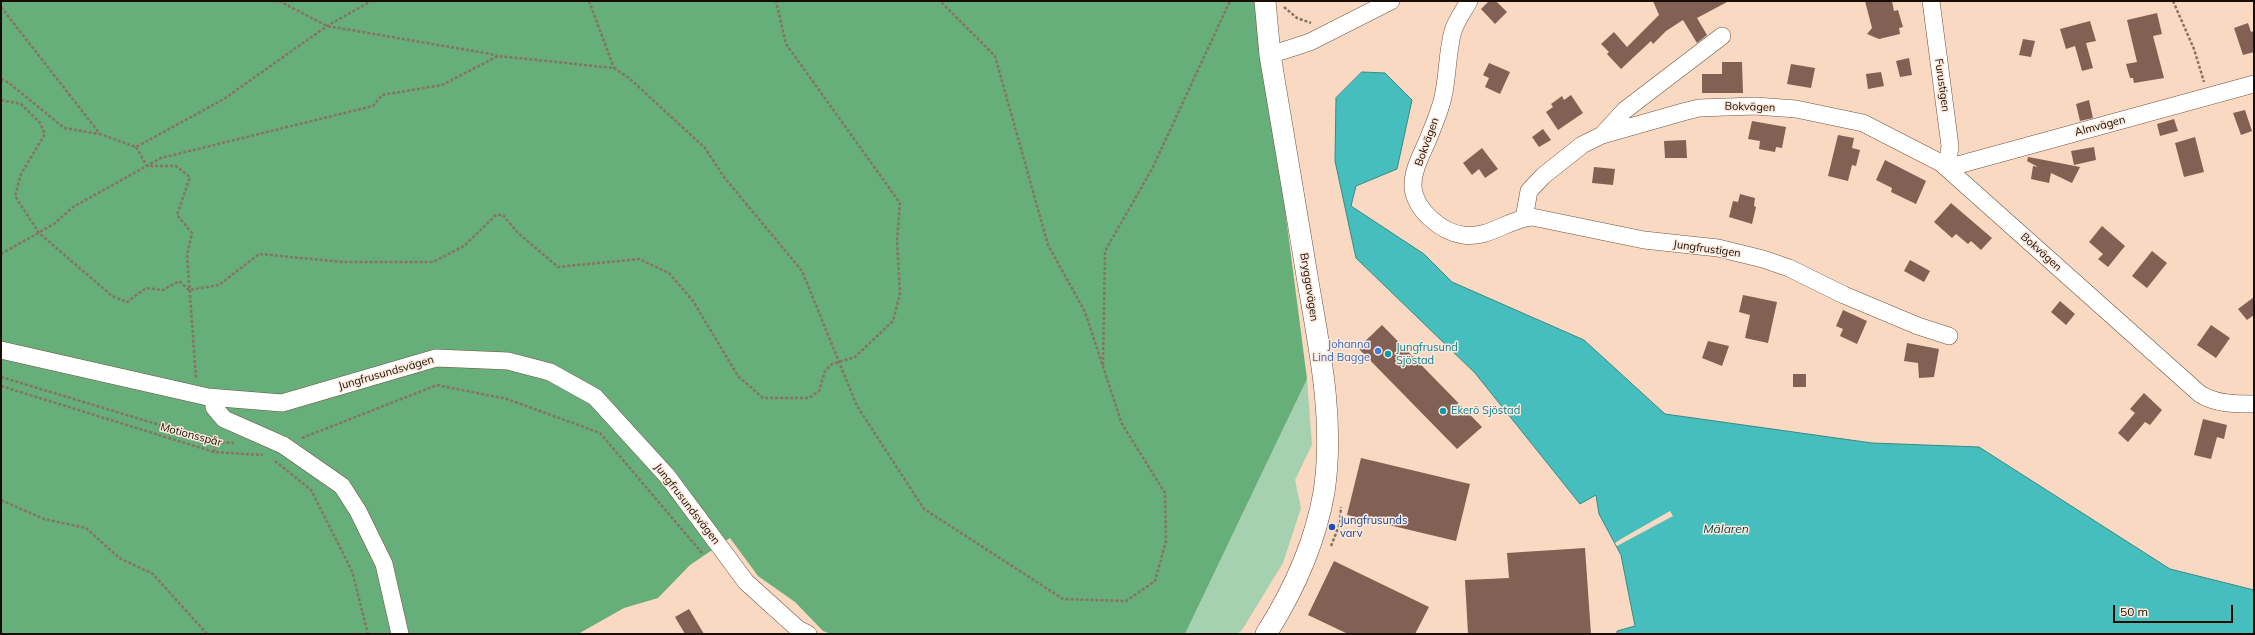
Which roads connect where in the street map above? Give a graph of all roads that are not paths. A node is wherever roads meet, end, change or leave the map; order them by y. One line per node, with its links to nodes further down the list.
1 (1391, 1): 6 (street)
2 (1469, 1): 10 (street, Bokvägen)
3 (1931, 1): 9 (street, Furustigen)
4 (1274, 3): 6 (main road, Bryggavägen)
5 (1722, 36): 8 (street)
6 (1270, 55): 17 (main road, Bryggavägen)
7 (2254, 84): 9 (street, Almvägen)
8 (1602, 135): 9 (street, Bokvägen); 10 (street, Bokvägen)
9 (1946, 168): 14 (street, Bokvägen)
10 (1524, 218): 11 (street, Jungfrustigen)
11 (1949, 336)
12 (1, 350): 13 (street, Jungfrusundsvägen)
13 (212, 398): 15 (street); 16 (street, Jungfrusundsvägen)
14 (2254, 404)
15 (400, 634)
16 (808, 634)
17 (1266, 634)

